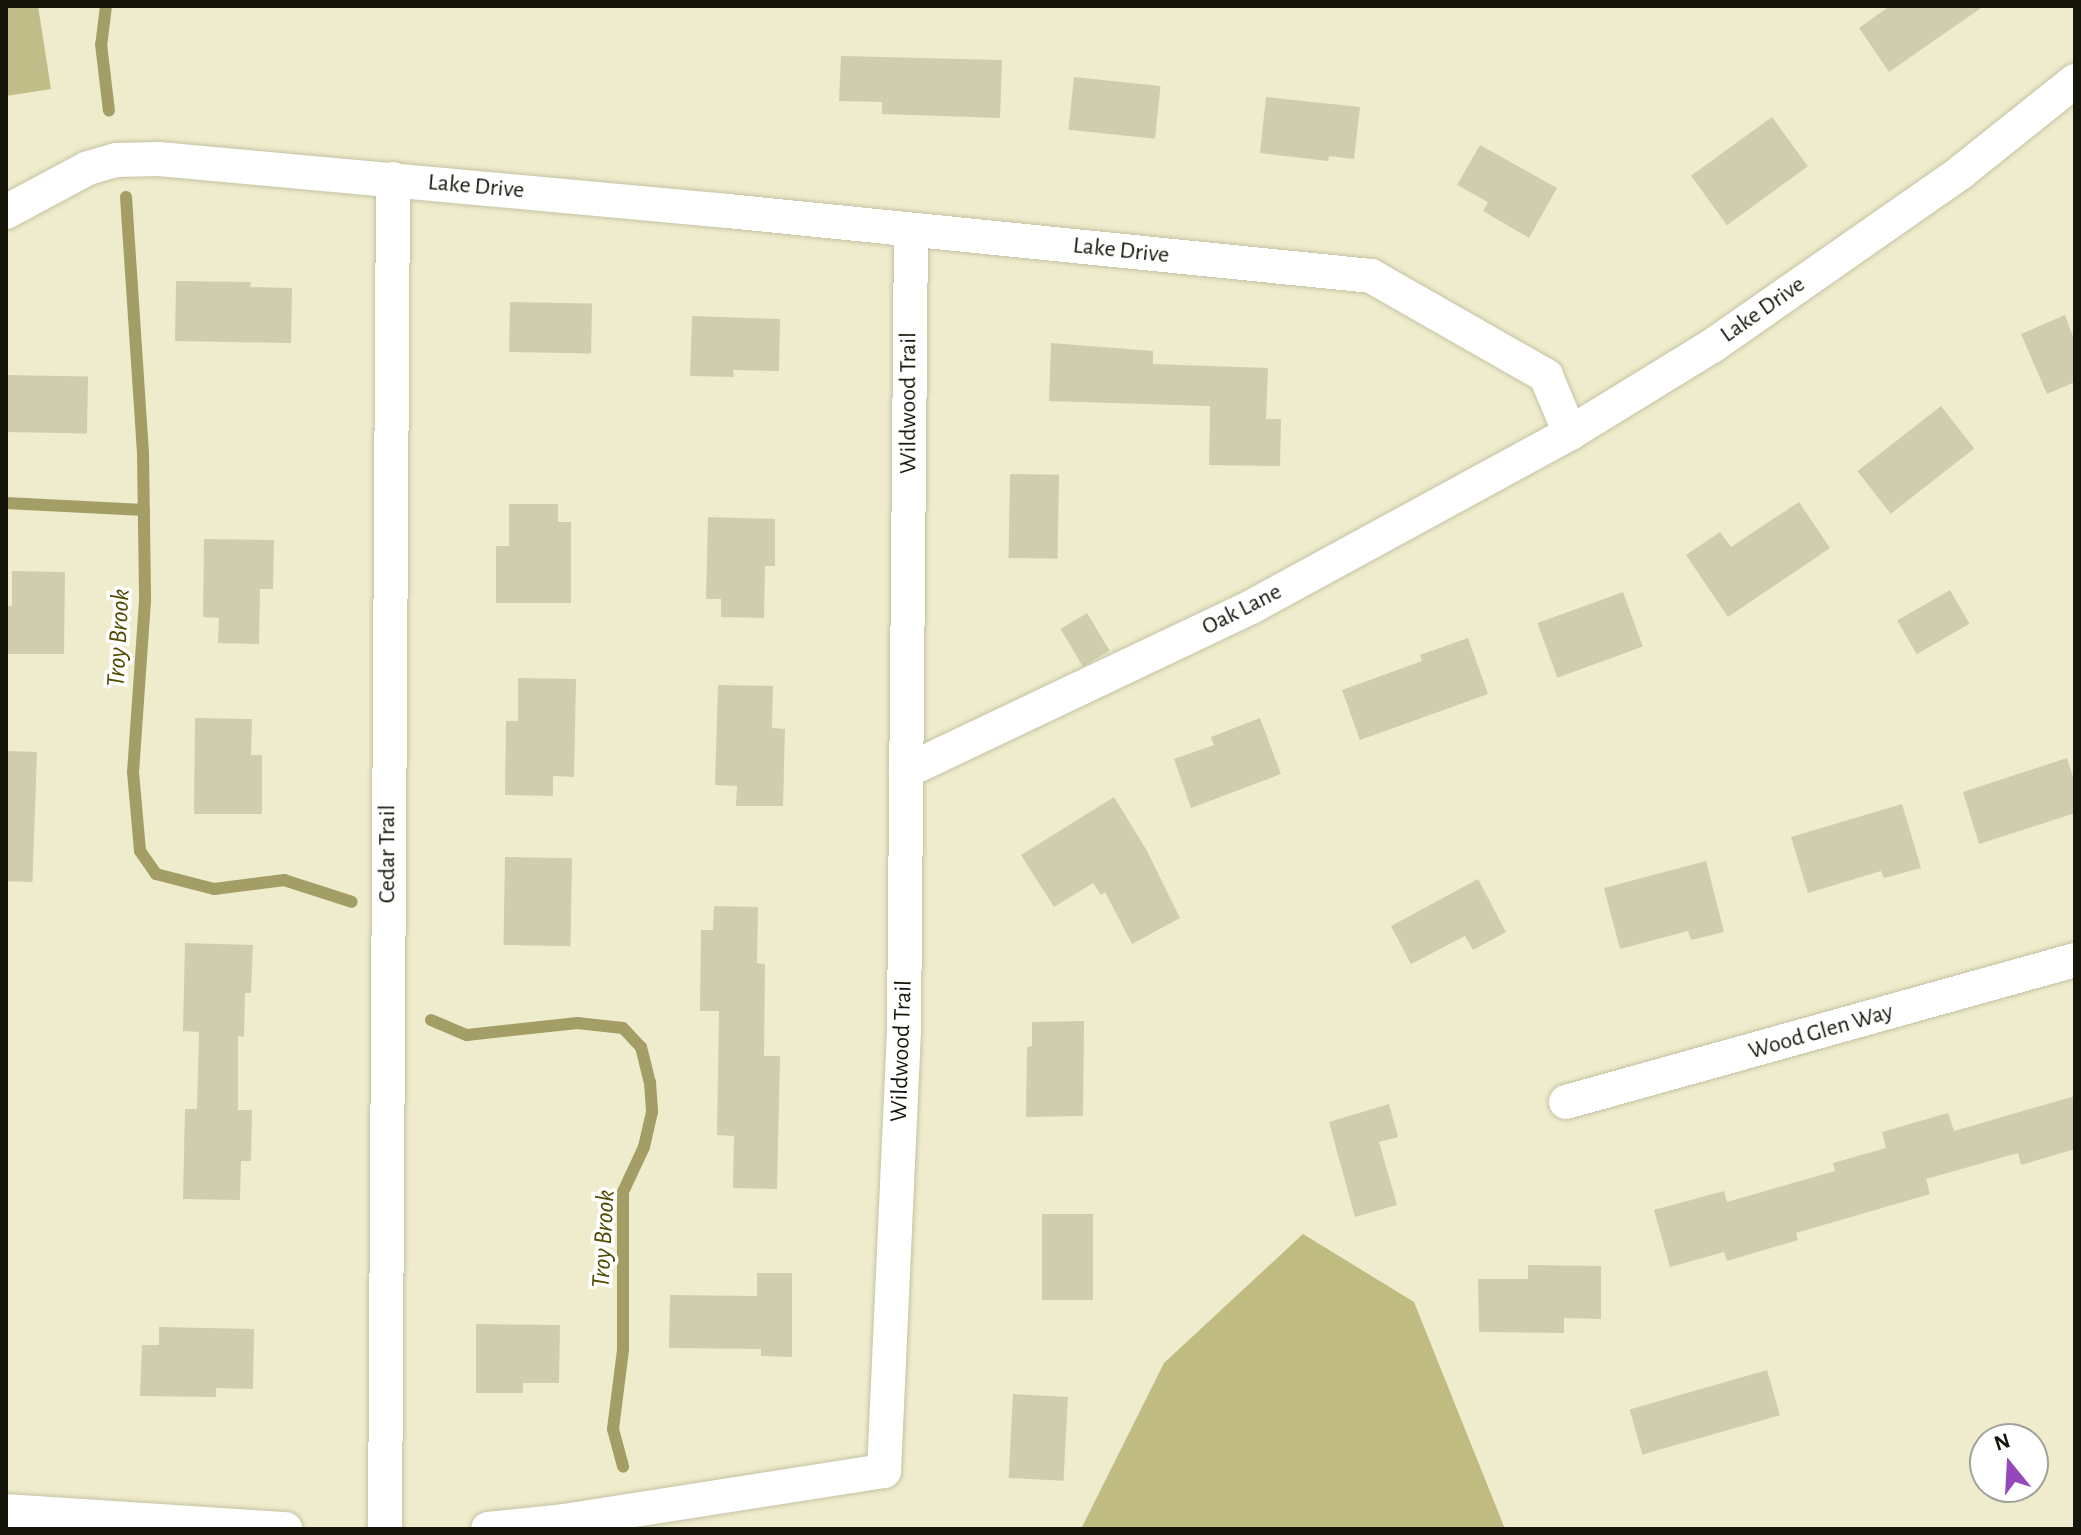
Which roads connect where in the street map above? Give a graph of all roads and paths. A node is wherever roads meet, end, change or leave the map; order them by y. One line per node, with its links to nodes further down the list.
1 (2075, 81): 5 (street, Lake Drive)
2 (393, 179): 3 (street, Lake Drive); 4 (street, Lake Drive); 11 (street, Cedar Trail)
3 (6, 212)
4 (911, 230): 5 (street, Lake Drive); 6 (street, Wildwood Trail)
5 (1570, 433): 6 (street, Oak Lane)
6 (906, 771): 12 (street, Wildwood Trail)
7 (2075, 960): 8 (street, Wood Glen Way)
8 (1566, 1102)
9 (6, 1511): 10 (street)
10 (285, 1529)
11 (385, 1529)
12 (488, 1529)

